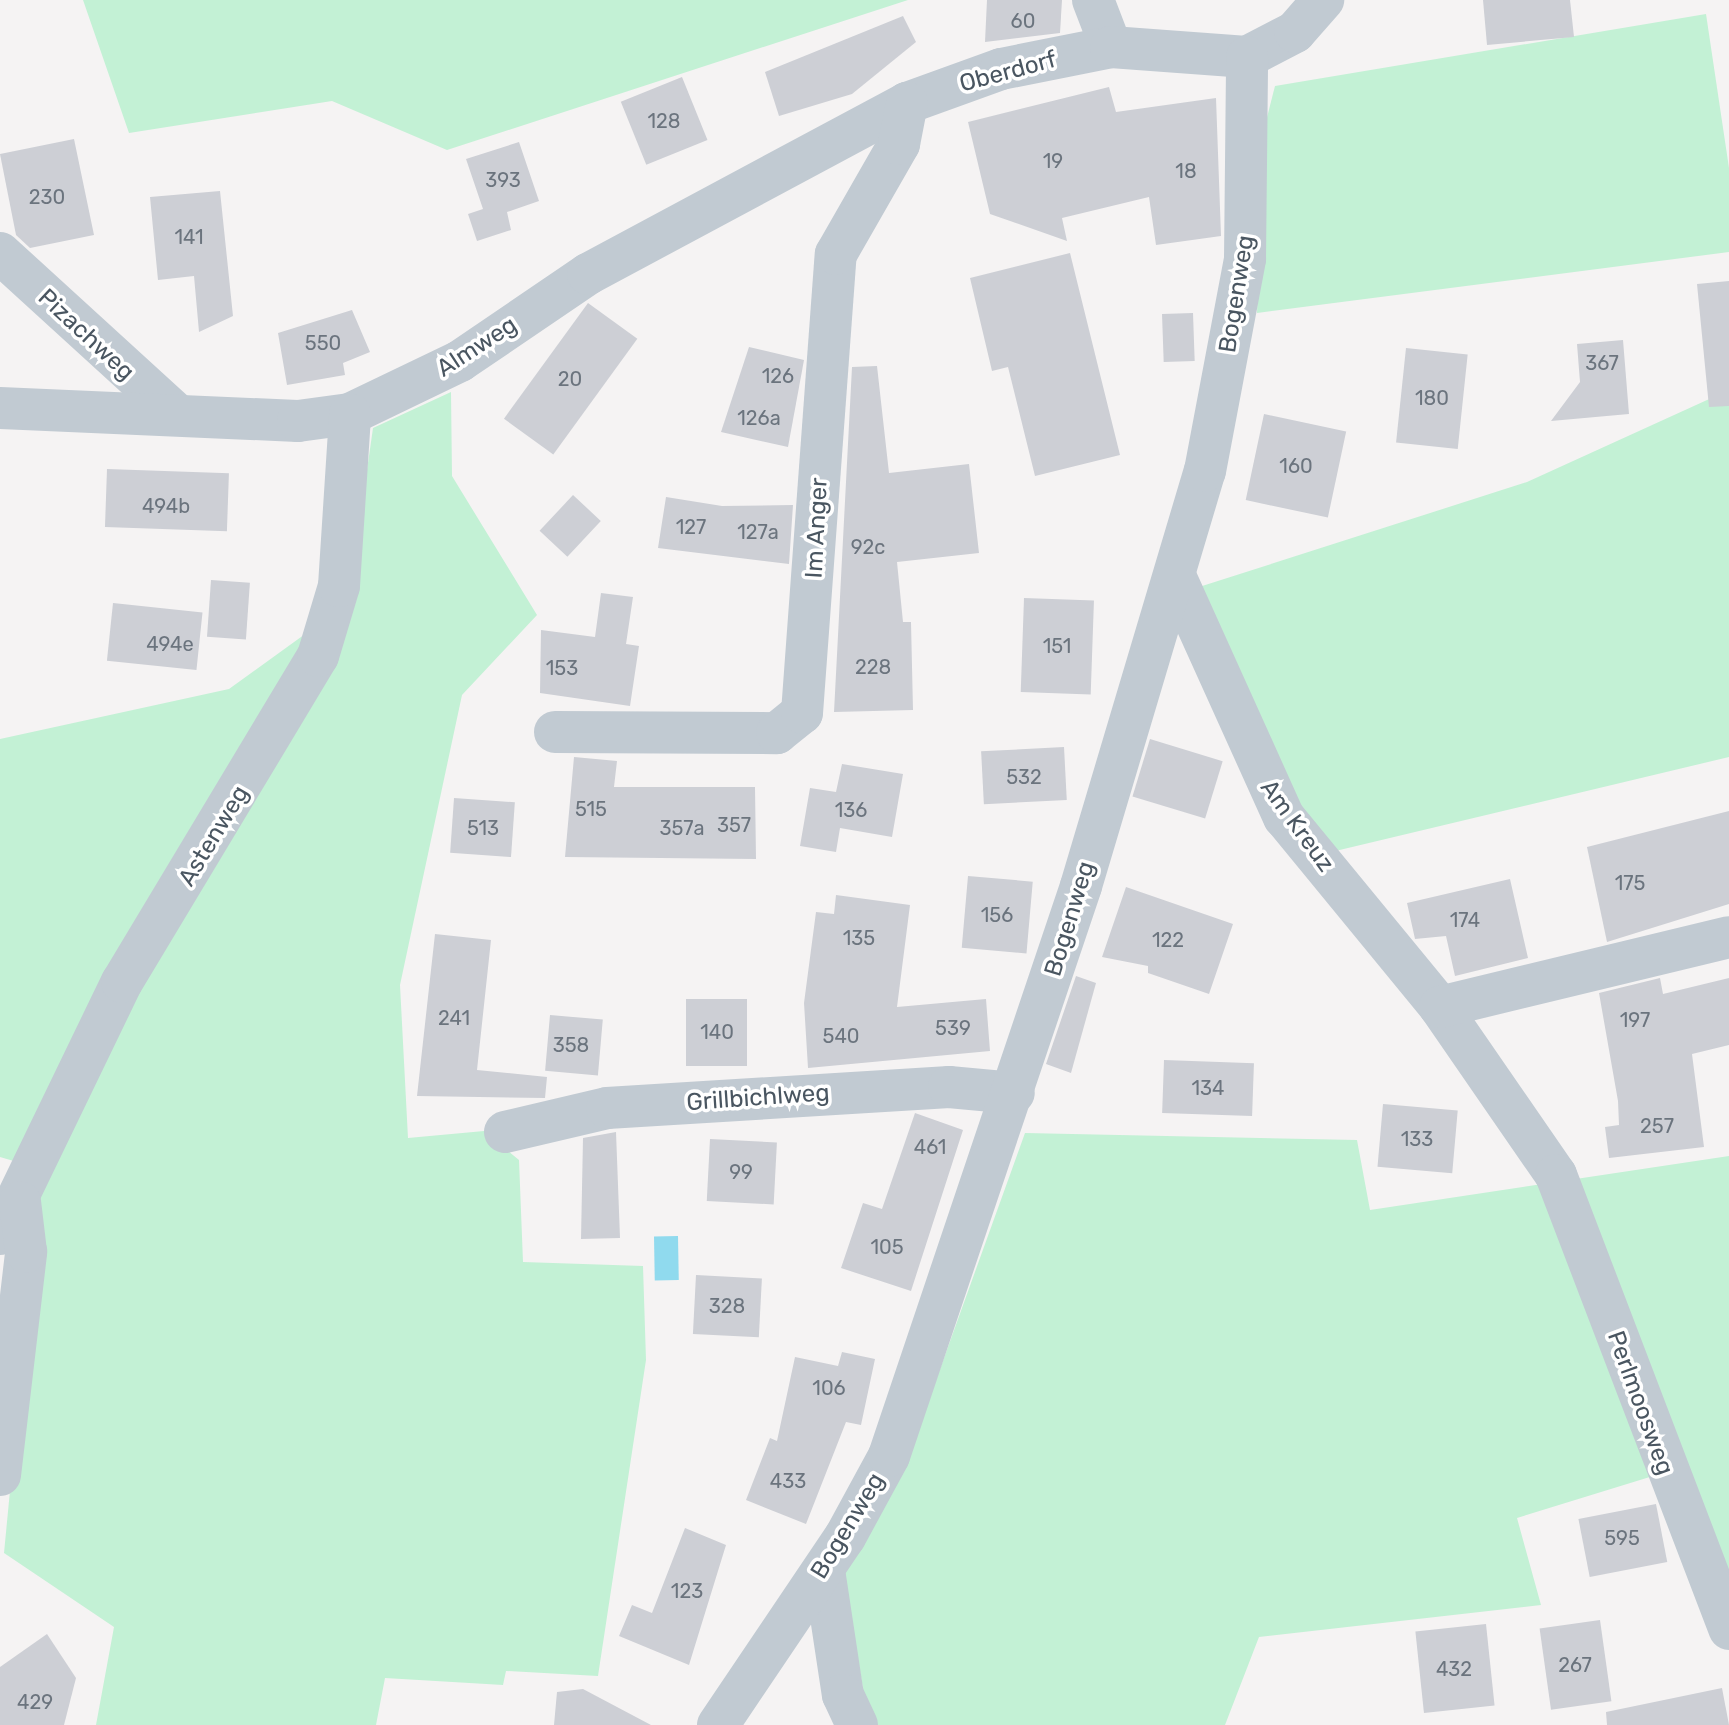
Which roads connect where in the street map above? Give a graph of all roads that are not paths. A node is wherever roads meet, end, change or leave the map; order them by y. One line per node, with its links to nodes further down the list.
1 (1093, 0): 3 (street)
2 (1323, 0): 4 (street)
3 (1111, 47): 4 (street, Oberdorf); 5 (street, Oberdorf)
4 (1247, 57): 10 (street, Bogenweg)
5 (907, 103): 9 (street, Almweg); 11 (street, Im Anger)
6 (0, 253): 8 (street, Pizachweg)
7 (0, 408): 8 (street, Almweg)
8 (175, 413): 9 (street, Almweg)
9 (350, 414): 17 (street, Astenweg)
10 (1175, 576): 13 (street, Am Kreuz); 14 (street, Bogenweg)
11 (555, 732)
12 (1729, 937): 13 (street)
13 (1440, 1007): 16 (street, Am Kreuz)
14 (1014, 1093): 15 (street, Grillbichlweg); 19 (street, Bogenweg)
15 (505, 1132)
16 (1556, 1175): 20 (street, Perlmoosweg)
17 (10, 1218): 18 (street)
18 (0, 1475)
19 (824, 1570): 21 (street, Bogenweg); 22 (street)
20 (1729, 1629)
21 (718, 1725)
22 (857, 1725)

